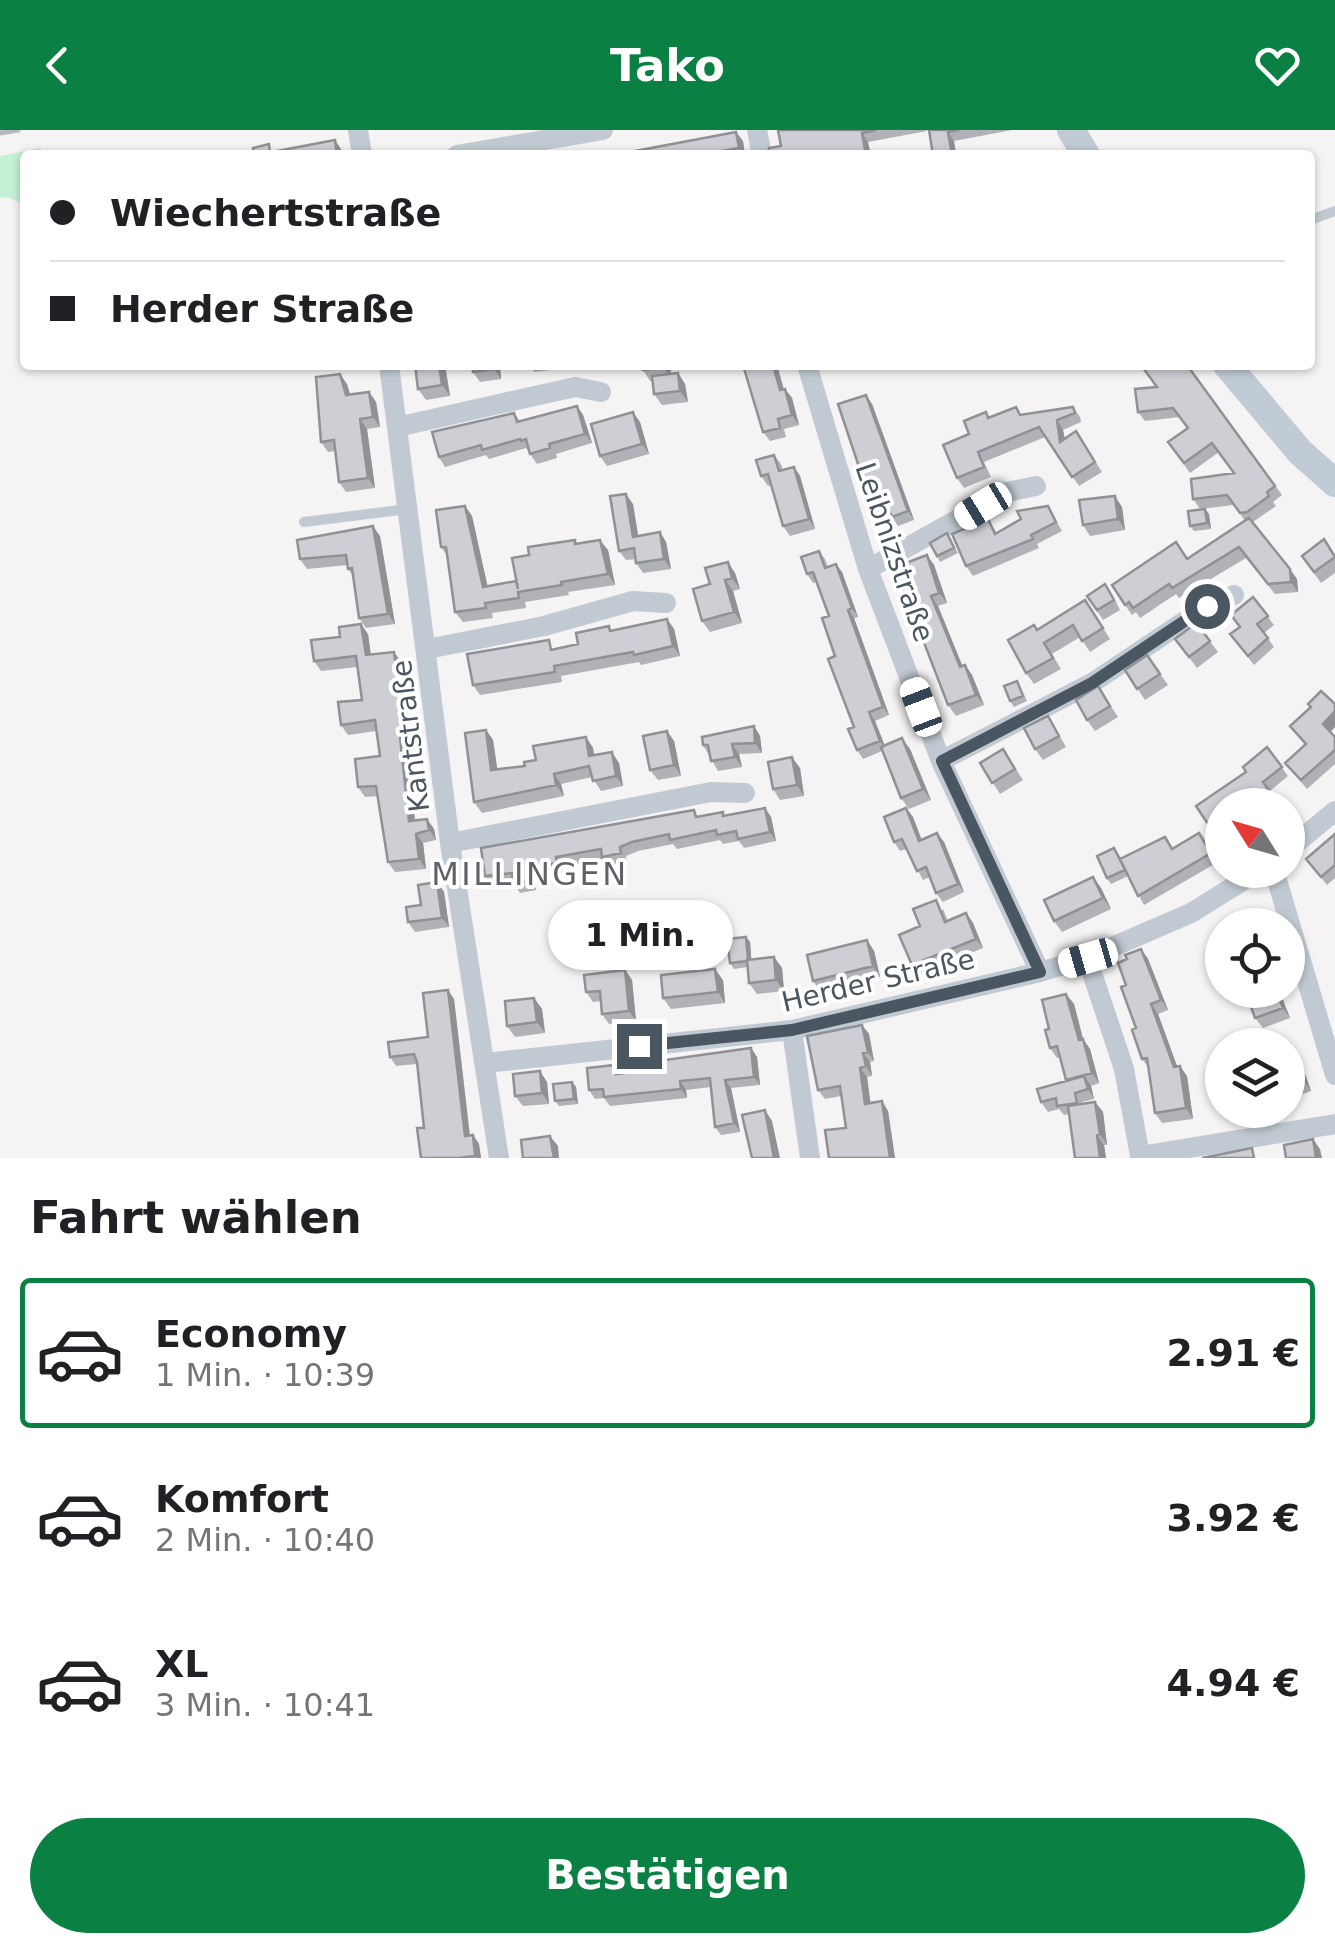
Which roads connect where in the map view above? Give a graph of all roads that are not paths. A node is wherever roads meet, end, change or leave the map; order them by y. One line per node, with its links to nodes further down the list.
1 (603, 130): 2 (street)
2 (485, 150)
3 (390, 370): 7 (street, Kantstraße)
4 (808, 370): 12 (street, Leibnizstraße)
5 (1231, 370): 8 (street)
6 (601, 392): 7 (street)
7 (397, 426): 10 (street, Kantstraße)
8 (1335, 483)
9 (1036, 486): 12 (street)
10 (409, 509): 11 (lane); 15 (street, Kantstraße)
11 (304, 522)
12 (868, 569): 16 (street, Leibnizstraße)
13 (1234, 595): 16 (street)
14 (666, 603): 15 (street)
15 (427, 649): 20 (street, Kantstraße)
16 (942, 761): 24 (street, Leibnizstraße)
17 (745, 794): 20 (street)
18 (1335, 810): 19 (street)
19 (1305, 836)
20 (450, 843): 26 (street, Kantstraße)
21 (1230, 888): 23 (street, Herder Straße)
22 (1280, 888): 27 (street)
23 (1088, 958): 24 (street, Herder Straße); 29 (street)
24 (1040, 972): 25 (street, Herder Straße)
25 (792, 1030): 26 (street, Herder Straße); 31 (street)
26 (486, 1063): 30 (street, Kantstraße)
27 (1334, 1066)
28 (1335, 1124): 29 (street)
29 (1140, 1157)
30 (499, 1158)
31 (810, 1158)

